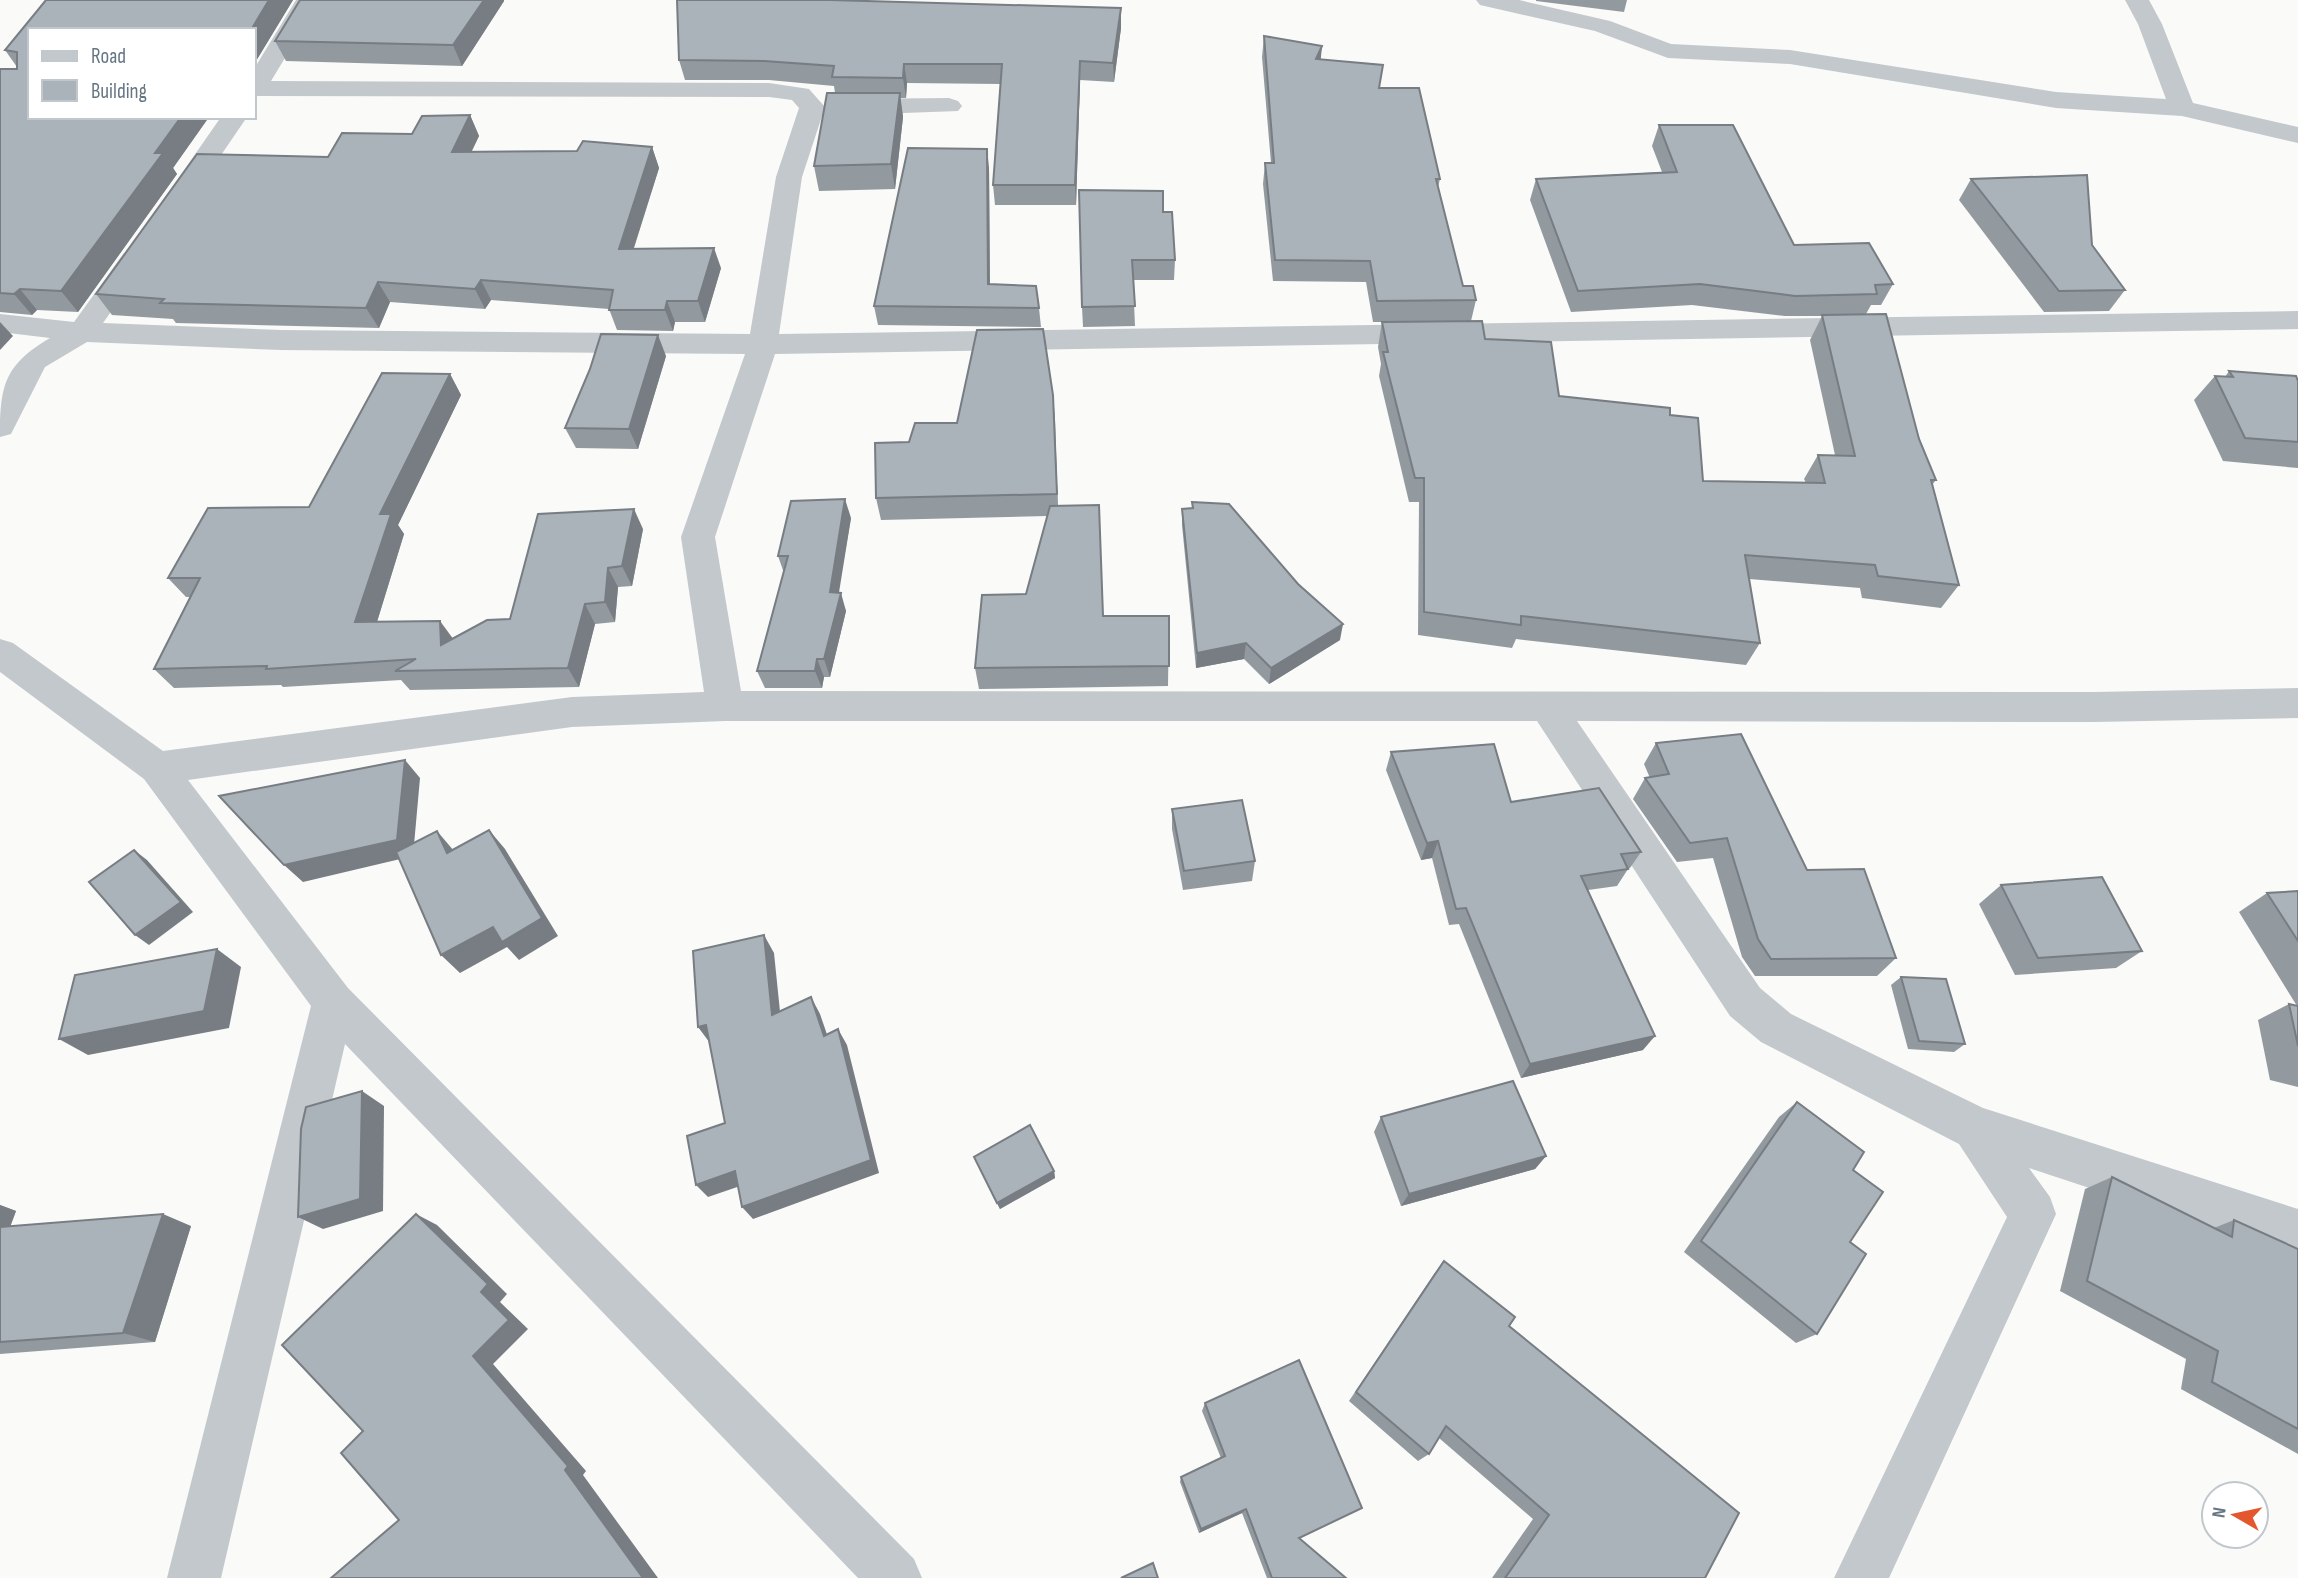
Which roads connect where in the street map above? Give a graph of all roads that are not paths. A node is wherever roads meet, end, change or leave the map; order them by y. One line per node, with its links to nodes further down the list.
1 (308, 0): 4 (street)
2 (1488, 0): 8 (street)
3 (2137, 0): 8 (street)
4 (256, 85)
5 (256, 88): 7 (street)
6 (948, 106): 7 (street)
7 (812, 107): 14 (street)
8 (2182, 108): 10 (street)
9 (233, 119): 13 (street)
10 (2298, 135)
11 (2298, 320): 14 (street)
12 (0, 323): 13 (street)
13 (82, 332): 14 (street); 15 (street)
14 (763, 344): 18 (street)
15 (0, 426)
16 (0, 653): 20 (street)
17 (2298, 703): 19 (street)
18 (725, 706): 19 (street); 20 (street)
19 (1547, 707): 22 (street)
20 (157, 768): 21 (street)
21 (333, 1002): 24 (street); 25 (street)
22 (1975, 1128): 23 (street); 26 (street)
23 (2298, 1233)
24 (194, 1578)
25 (895, 1578)
26 (1861, 1578)

